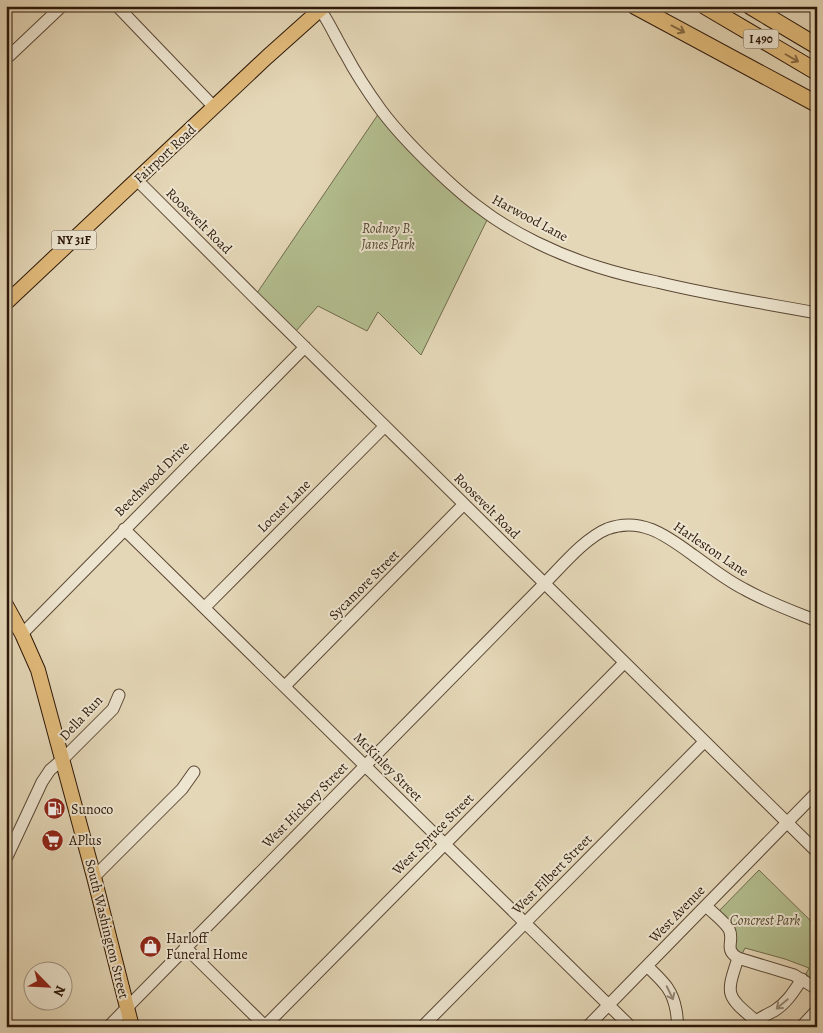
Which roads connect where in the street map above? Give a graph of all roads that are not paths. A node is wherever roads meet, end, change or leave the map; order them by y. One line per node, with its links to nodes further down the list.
1 (62, 6): 8 (street)
2 (117, 6): 11 (street)
3 (635, 6): 10 (highway, one-way to 10)
4 (705, 6): 9 (highway, I 490, one-way to 9)
5 (750, 6): 7 (highway, I 490)
6 (322, 8): 11 (main road, Fairport Road / NY 31F); 14 (street, Harwood Lane)
7 (817, 46)
8 (6, 59)
9 (817, 72)
10 (817, 104)
11 (214, 107): 12 (main road, Fairport Road / NY 31F)
12 (137, 180): 13 (main road, Fairport Road / NY 31F); 15 (street, Roosevelt Road)
13 (6, 304)
14 (817, 313)
15 (305, 347): 16 (street, Roosevelt Road); 18 (street, Beechwood Drive)
16 (385, 426): 17 (street, Roosevelt Road); 21 (street, Locust Lane)
17 (464, 504): 19 (street, Roosevelt Road); 25 (street, Sycamore Street)
18 (124, 529): 21 (street, McKinley Street); 23 (street, Beechwood Drive)
19 (544, 584): 22 (street, Harleston Lane); 24 (street, Roosevelt Road); 29 (street, West Hickory Street)
20 (6, 605): 23 (main road, South Washington Street)
21 (205, 607): 25 (street, McKinley Street)
22 (817, 621)
23 (22, 634): 28 (main road, South Washington Street)
24 (624, 663): 27 (street, Roosevelt Road); 33 (street, West Spruce Street)
25 (285, 686): 29 (street, McKinley Street)
26 (119, 695): 28 (street, Della Run)
27 (704, 742): 32 (street, Roosevelt Road); 38 (street, West Filbert Street)
28 (62, 759): 35 (street, Della Run); 36 (main road, South Washington Street)
29 (365, 766): 33 (street, McKinley Street); 39 (street, West Hickory Street)
30 (194, 772): 36 (street)
31 (817, 792): 32 (street)
32 (787, 822): 34 (street, Roosevelt Road); 37 (street, West Avenue)
33 (444, 844): 38 (street, McKinley Street); 48 (street, West Spruce Street)
34 (817, 852)
35 (6, 858)
36 (94, 877): 45 (main road, South Washington Street)
37 (706, 906): 40 (street); 41 (street, West Avenue)
38 (525, 923): 44 (street, McKinley Street); 51 (street, West Filbert Street)
39 (186, 947): 45 (street, West Hickory Street); 48 (street)
40 (738, 958): 42 (street); 47 (street)
41 (647, 966): 44 (street, West Avenue); 54 (street, one-way to 54)
42 (802, 979): 43 (street); 47 (street, one-way to 47)
43 (817, 989)
44 (609, 1005): 52 (street, West Avenue); 53 (street, McKinley Street)
45 (127, 1007): 49 (street, West Hickory Street); 50 (main road, South Washington Street)
46 (817, 1010): 55 (street)
47 (753, 1024)
48 (265, 1026)
49 (108, 1027)
50 (132, 1027)
51 (422, 1027)
52 (588, 1027)
53 (631, 1027)
54 (676, 1027)
55 (801, 1027)

